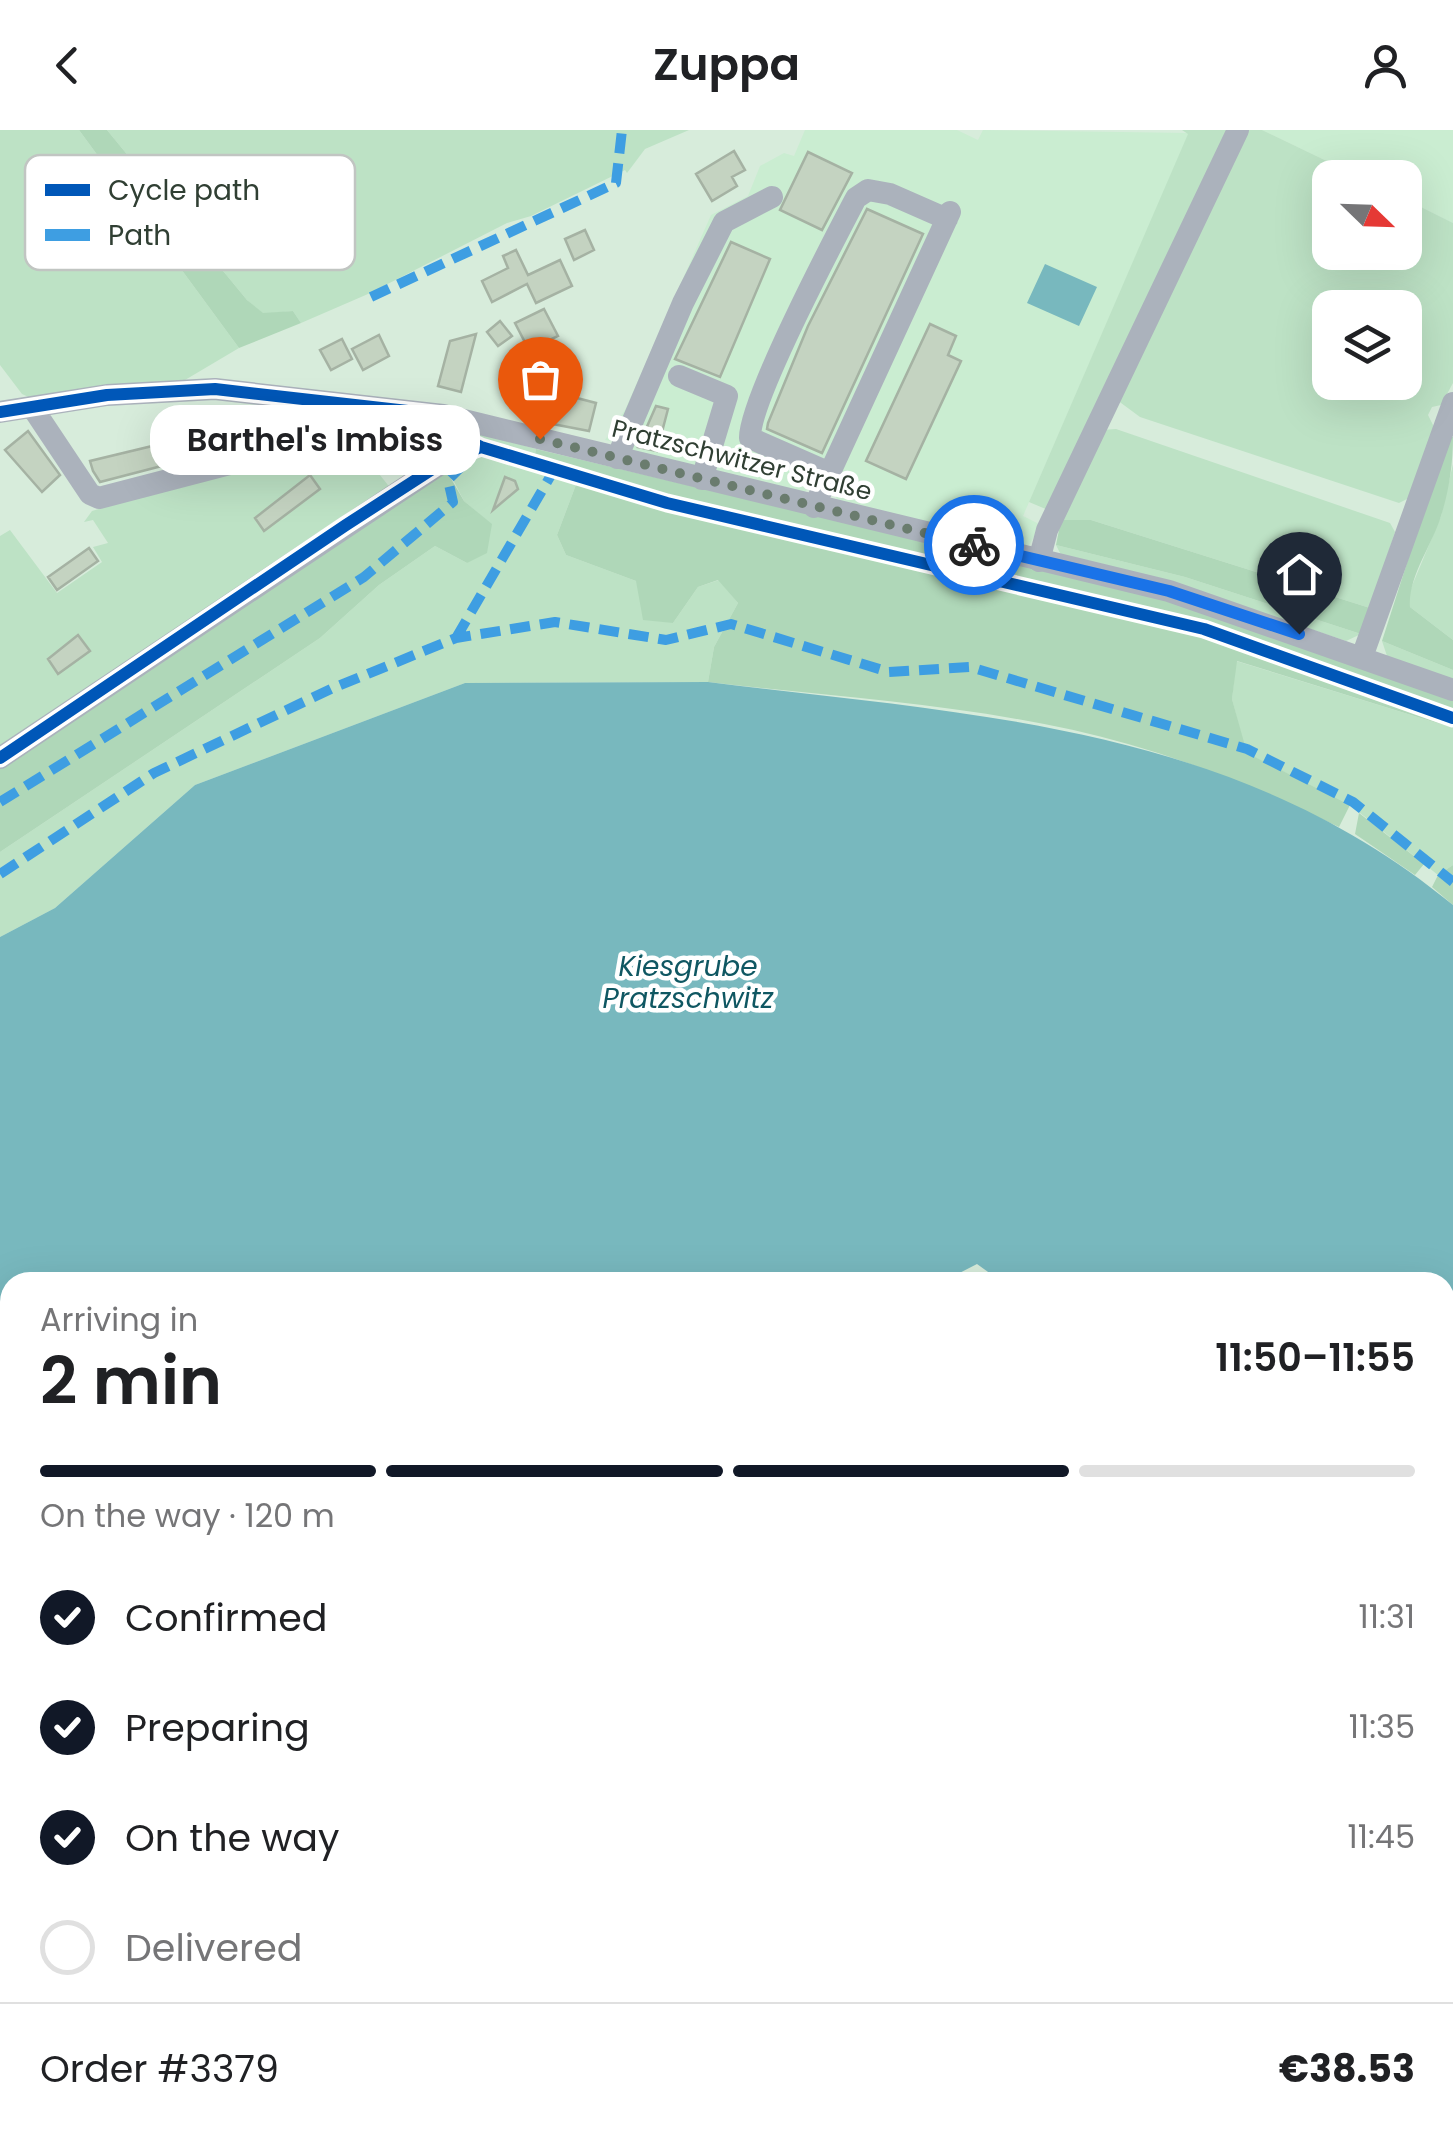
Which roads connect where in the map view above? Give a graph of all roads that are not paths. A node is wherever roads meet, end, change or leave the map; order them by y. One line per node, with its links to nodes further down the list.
1 (1238, 130): 13 (street)
2 (772, 197): 9 (street)
3 (679, 376): 11 (street)
4 (325, 402): 6 (street, Pratzschwitzer Straße); 6 (street); 8 (street, Pratzschwitzer Straße)
5 (1453, 403): 14 (street)
6 (32, 407): 7 (street, Pratzschwitzer Straße)
7 (0, 412)
8 (464, 420): 9 (street, Pratzschwitzer Straße); 16 (street)
9 (617, 458): 11 (street, Pratzschwitzer Straße)
10 (830, 473): 10 (street); 12 (street)
11 (702, 479): 12 (street, Pratzschwitzer Straße)
12 (814, 507): 13 (street, Pratzschwitzer Straße)
13 (1039, 561): 14 (street, Pratzschwitzer Straße)
14 (1362, 657): 15 (street, Pratzschwitzer Straße)
15 (1453, 690)
16 (0, 758)

